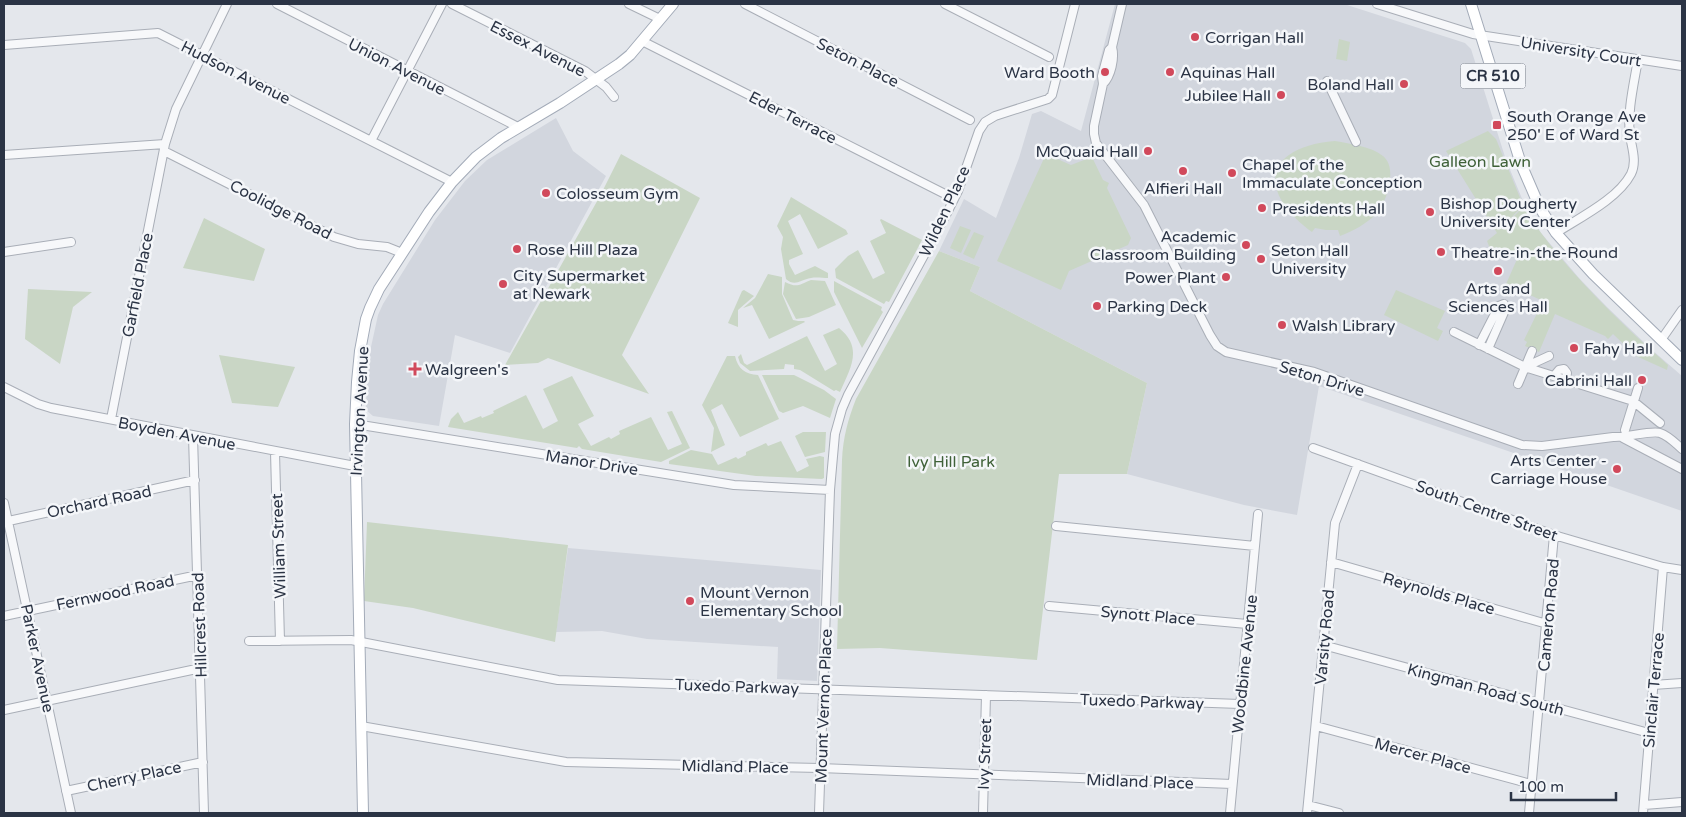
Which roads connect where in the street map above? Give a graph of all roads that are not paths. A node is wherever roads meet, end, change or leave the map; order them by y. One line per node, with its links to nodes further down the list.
1 (227, 4): 17 (street, Garfield Place)
2 (277, 4): 21 (street, Union Avenue)
3 (442, 4): 21 (street)
4 (452, 4): 22 (street, Essex Avenue)
5 (629, 4): 13 (street)
6 (673, 4): 13 (main road, Irvington Avenue)
7 (745, 4): 25 (street, Seton Place)
8 (945, 4): 18 (street)
9 (1075, 4): 37 (street, Wilden Place)
10 (1122, 4): 54 (street, Seton Drive)
11 (1377, 4): 14 (street, University Court)
12 (1471, 4): 14 (main road, CR 510)
13 (660, 19): 15 (main road, Irvington Avenue)
14 (1480, 35): 19 (street, University Court); 33 (main road, CR 510)
15 (642, 41): 22 (main road, Irvington Avenue); 32 (street, Eder Terrace)
16 (4, 45): 17 (street, Hudson Avenue)
17 (201, 55): 27 (street, Hudson Avenue); 29 (street, Garfield Place)
18 (1049, 57)
19 (1638, 59): 20 (street, University Court); 33 (street)
20 (1682, 66)
21 (406, 71): 26 (street, Union Avenue); 27 (street)
22 (596, 79): 24 (street); 26 (main road, Irvington Avenue)
23 (1326, 81): 28 (street)
24 (614, 97)
25 (970, 120)
26 (518, 127): 31 (main road, Irvington Avenue)
27 (371, 141): 31 (street, Hudson Avenue)
28 (1356, 142)
29 (165, 147): 30 (street); 36 (street, Coolidge Road); 51 (street, Garfield Place)
30 (4, 155)
31 (452, 182): 36 (main road, Irvington Avenue)
32 (943, 193)
33 (1556, 233): 40 (main road, CR 510)
34 (71, 242): 35 (street)
35 (4, 252)
36 (402, 252): 53 (main road, Irvington Avenue)
37 (907, 286): 63 (street, Mount Vernon Place)
38 (1682, 310): 40 (street)
39 (1454, 332): 41 (street)
40 (1661, 340): 45 (main road, CR 510)
41 (1479, 344): 42 (street); 42 (street)
42 (1488, 349): 46 (street)
43 (1532, 351): 46 (street)
44 (1549, 356): 46 (street)
45 (1682, 360)
46 (1526, 367): 47 (street); 50 (street)
47 (1518, 384)
48 (4, 387): 51 (street, Boyden Avenue)
49 (1638, 388): 50 (street)
50 (1633, 401): 52 (street); 54 (street)
51 (111, 419): 55 (street, Boyden Avenue)
52 (1660, 423)
53 (355, 424): 60 (main road, Irvington Avenue); 63 (street, Manor Drive)
54 (1624, 434): 57 (street, Seton Drive); 61 (street)
55 (193, 436): 58 (street, Boyden Avenue); 62 (street, Hillcrest Road)
56 (1313, 448): 59 (street, South Centre Street)
57 (1682, 449)
58 (275, 452): 60 (street, Boyden Avenue); 79 (street, William Street)
59 (1358, 464): 68 (street, South Centre Street); 70 (street, Varsity Road)
60 (354, 466): 81 (main road, Irvington Avenue)
61 (1682, 469)
62 (195, 480): 66 (street, Orchard Road); 73 (street, Hillcrest Road)
63 (830, 490): 86 (street, Mount Vernon Place)
64 (4, 503): 66 (street, Parker Avenue)
65 (1258, 514): 69 (street, Woodbine Avenue)
66 (6, 521): 75 (street, Parker Avenue)
67 (1056, 526): 69 (street)
68 (1554, 535): 71 (street, South Centre Street); 78 (street, Cameron Road)
69 (1255, 546): 77 (street, Woodbine Avenue)
70 (1331, 562): 78 (street, Reynolds Place); 82 (street, Varsity Road)
71 (1663, 567): 72 (street, South Centre Street); 85 (street, Sinclair Terrace)
72 (1682, 570)
73 (198, 575): 75 (street, Fernwood Road); 83 (street, Hillcrest Road)
74 (1048, 606): 77 (street, Synott Place)
75 (27, 611): 76 (street, Fernwood Road); 88 (street, Parker Avenue)
76 (4, 616)
77 (1248, 624): 89 (street, Woodbine Avenue)
78 (1547, 624): 90 (street, Cameron Road)
79 (280, 640): 80 (street, Tuxedo Parkway); 81 (street, Tuxedo Parkway)
80 (249, 641)
81 (358, 641): 86 (street, Tuxedo Parkway); 92 (main road, Irvington Avenue)
82 (1323, 645): 90 (street, Kingman Road South); 93 (street, Varsity Road)
83 (200, 668): 88 (street); 95 (street, Hillcrest Road)
84 (1682, 683): 85 (street)
85 (1653, 685): 94 (street, Sinclair Terrace)
86 (823, 688): 87 (street, Tuxedo Parkway); 96 (street, Mount Vernon Place)
87 (986, 695): 89 (street, Tuxedo Parkway); 97 (street, Ivy Street)
88 (47, 701): 91 (street); 100 (street, Parker Avenue)
89 (1240, 704): 98 (street, Woodbine Avenue)
90 (1540, 704): 94 (street, Kingman Road South); 99 (street, Cameron Road)
91 (4, 710)
92 (361, 726): 96 (street, Midland Place); 106 (main road, Irvington Avenue)
93 (1316, 726): 99 (street, Mercer Place); 102 (street, Varsity Road)
94 (1650, 733): 103 (street, Sinclair Terrace)
95 (203, 762): 100 (street, Cherry Place); 105 (street, Hillcrest Road)
96 (820, 768): 97 (street, Midland Place); 107 (street, Mount Vernon Place)
97 (984, 775): 98 (street, Midland Place); 108 (street, Ivy Street)
98 (1232, 784): 109 (street, Woodbine Avenue)
99 (1531, 784): 111 (street, Cameron Road)
100 (66, 791): 104 (street, Parker Avenue)
101 (1682, 802): 103 (street)
102 (1308, 809): 110 (street)
103 (1643, 809)
104 (71, 813)
105 (204, 813)
106 (363, 813)
107 (819, 813)
108 (983, 813)
109 (1230, 813)
110 (1339, 813)
111 (1529, 813)

